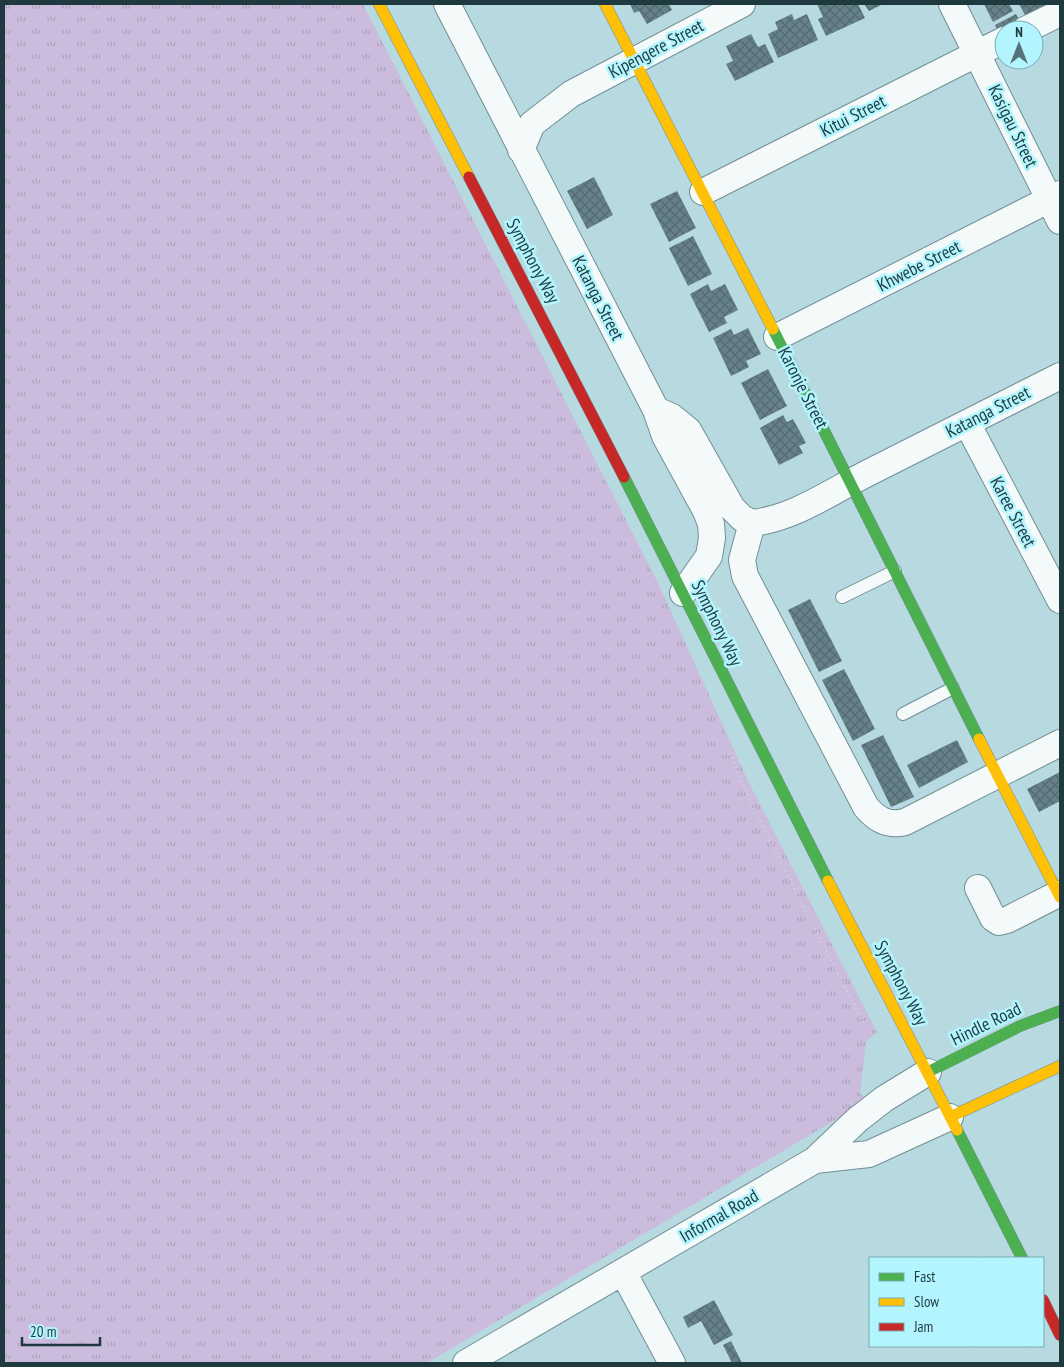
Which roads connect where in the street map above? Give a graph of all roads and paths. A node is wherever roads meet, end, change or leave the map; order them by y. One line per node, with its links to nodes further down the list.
1 (379, 4): 23 (main road, Symphony Way)
2 (447, 4): 12 (street, Katanga Street)
3 (605, 4): 10 (main road, Karonje Street)
4 (742, 4): 10 (street, Kipengere Street)
5 (952, 4): 9 (street, Kasigau Street)
6 (1060, 13): 7 (street)
7 (1044, 21)
8 (994, 45): 9 (street, Kitui Street)
9 (977, 54): 14 (street, Kitui Street); 15 (street, Kasigau Street)
10 (634, 60): 11 (street, Kipengere Street); 14 (main road, Karonje Street)
11 (571, 94): 12 (street, Kipengere Street); 13 (street, Kipengere Street)
12 (495, 100): 13 (street, Katanga Street)
13 (521, 150): 18 (street, Katanga Street)
14 (702, 192): 16 (main road, Karonje Street)
15 (1057, 205): 16 (street, Khwebe Street)
16 (777, 337): 20 (main road, Karonje Street)
17 (1060, 376): 19 (street, Katanga Street)
18 (656, 410): 21 (street); 23 (street, Katanga Street)
19 (967, 423): 20 (street, Katanga Street); 25 (street, Karee Street)
20 (850, 482): 21 (street, Katanga Street); 22 (main road, Karonje Street)
21 (752, 523): 29 (street)
22 (895, 571): 24 (lane); 26 (main road, Karonje Street)
23 (683, 593): 34 (main road, Symphony Way)
24 (842, 597)
25 (1060, 600)
26 (953, 688): 27 (lane); 29 (main road, Karonje Street)
27 (903, 714)
28 (1060, 743): 29 (street)
29 (997, 775): 31 (main road, Karonje Street)
30 (978, 888): 31 (street)
31 (1059, 895)
32 (1060, 1011): 34 (main road, Hindle Road)
33 (1060, 1066): 35 (main road)
34 (928, 1072): 35 (main road, Symphony Way); 36 (street, Informal Road)
35 (950, 1117): 36 (street, Informal Road); 39 (main road, Symphony Way)
36 (815, 1160): 40 (street, Informal Road)
37 (940, 1171): 38 (path)
38 (982, 1257)
39 (1021, 1257)
40 (623, 1272): 45 (street, Informal Road); 46 (street)
41 (1044, 1302): 42 (main road)
42 (1059, 1328)
43 (973, 1347): 47 (path)
44 (1030, 1347): 48 (path)
45 (466, 1363)
46 (672, 1363)
47 (967, 1363)
48 (1039, 1363)

